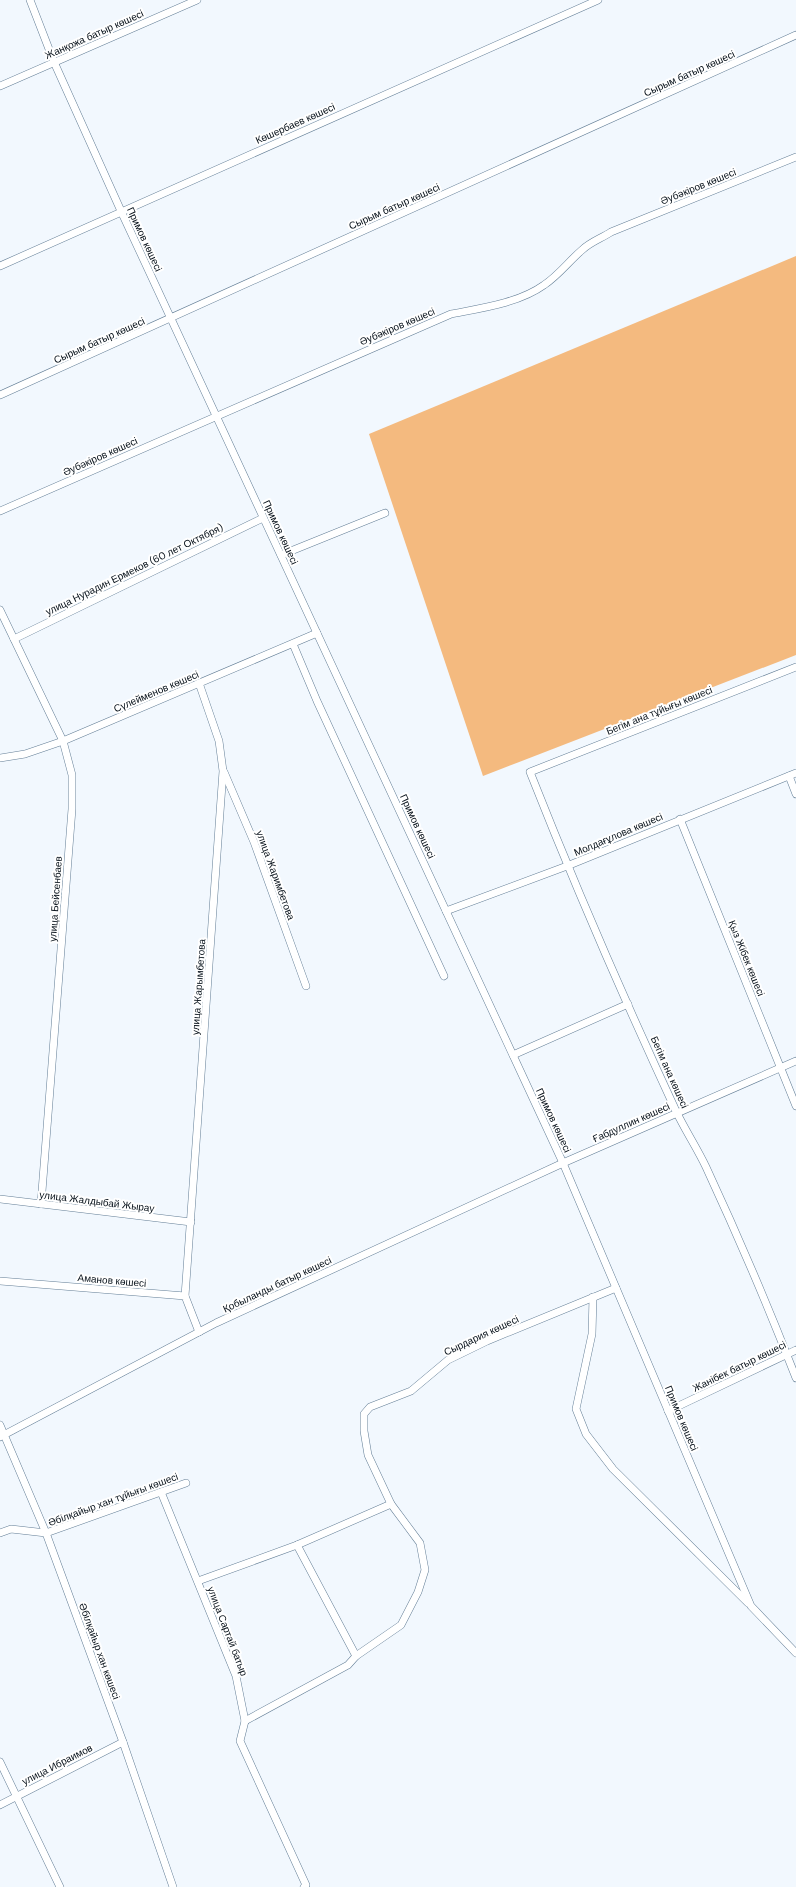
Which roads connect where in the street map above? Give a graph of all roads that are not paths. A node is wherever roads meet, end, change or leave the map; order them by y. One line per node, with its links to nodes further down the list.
1 (30, 0): 5 (street, Примов көшесі)
2 (197, 0): 5 (street, Жанқожа батыр көшесі)
3 (598, 0): 8 (street, Көшербаев көшесі)
4 (796, 35): 10 (street, Сырым батыр көшесі)
5 (54, 62): 6 (street, Жанқожа батыр көшесі); 8 (street, Примов көшесі)
6 (0, 86)
7 (796, 157): 12 (street, Әубәкіров көшесі)
8 (121, 211): 9 (street, Көшербаев көшесі); 10 (street, Примов көшесі)
9 (0, 266)
10 (171, 318): 11 (street, Сырым батыр көшесі); 12 (street, Примов көшесі)
11 (0, 395)
12 (216, 416): 13 (street, Әубәкіров көшесі); 15 (street, Примов көшесі)
13 (0, 511)
14 (385, 512): 16 (street)
15 (263, 518): 16 (street, Примов көшесі); 19 (street, улица Нурадин Ермеков (60 лет Октября))
16 (281, 555): 18 (street, Примов көшесі)
17 (0, 610): 19 (street, улица Бейсенбаев)
18 (317, 634): 20 (street, Сүлейменов көшесі); 31 (street, Примов көшесі)
19 (14, 639): 23 (street, улица Бейсенбаев)
20 (293, 644): 22 (street, Сүлейменов көшесі); 32 (street)
21 (796, 667): 26 (street, Бегім ана тұйығы көшесі)
22 (199, 683): 23 (street, Сүлейменов көшесі); 25 (street, улица Жарымбетова)
23 (63, 741): 24 (street, Сүлейменов көшесі); 42 (street, улица Бейсенбаев)
24 (0, 758)
25 (223, 771): 33 (street, улица Жаримбетова); 43 (street, улица Жарымбетова)
26 (530, 772): 30 (street, Бегім ана көшесі)
27 (792, 775): 28 (street); 29 (street, Молдағұлова көшесі)
28 (796, 794)
29 (680, 819): 30 (street, Молдағұлова көшесі); 37 (street, Қыз Жібек көшесі)
30 (567, 866): 31 (street, Молдағұлова көшесі); 34 (street, Бегім ана көшесі)
31 (446, 911): 35 (street, Примов көшесі)
32 (444, 976)
33 (306, 986)
34 (628, 1004): 35 (street); 39 (street, Бегім ана көшесі)
35 (513, 1055): 40 (street, Примов көшесі)
36 (796, 1061): 37 (street, Ғабдуллин көшесі)
37 (781, 1067): 38 (street, Қыз Жібек көшесі); 39 (street, Ғабдуллин көшесі)
38 (796, 1106)
39 (677, 1113): 40 (street, Ғабдуллин көшесі); 50 (street, Бегім ана көшесі)
40 (563, 1163): 45 (street, Примов көшесі); 48 (street, Қобыланды батыр көшесі)
41 (0, 1199): 42 (street, улица Жалдыбай Жырау)
42 (41, 1204): 43 (street, улица Жалдыбай Жырау)
43 (191, 1222): 46 (street, улица Жарымбетова)
44 (0, 1281): 46 (street, Аманов көшесі)
45 (616, 1288): 47 (street, Сырдария көшесі); 52 (street, Примов көшесі)
46 (185, 1296): 48 (street)
47 (593, 1297): 57 (street, Сырдария көшесі); 62 (street)
48 (199, 1332): 54 (street, Қобыланды батыр көшесі)
49 (796, 1350): 50 (street, Жанібек батыр көшесі)
50 (787, 1354): 51 (street, Бегім ана көшесі); 52 (street, Жанібек батыр көшесі)
51 (796, 1378)
52 (668, 1411): 62 (street, Примов көшесі)
53 (0, 1426): 54 (street, Әбілқайыр хан көшесі)
54 (1, 1435): 58 (street, Әбілқайыр хан көшесі)
55 (186, 1483): 56 (street, Әбілқайыр хан тұйығы көшесі)
56 (161, 1492): 58 (street, Әбілқайыр хан тұйығы көшесі); 61 (street, улица Сартай батыр)
57 (391, 1504): 60 (street); 64 (street)
58 (46, 1533): 59 (street, Әбілқайыр хан тұйығы көшесі); 66 (street, Әбілқайыр хан көшесі)
59 (0, 1534)
60 (296, 1545): 61 (street); 64 (street)
61 (198, 1581): 65 (street, улица Сартай батыр)
62 (751, 1606): 63 (street, Примов көшесі)
63 (796, 1653)
64 (356, 1656): 65 (street)
65 (245, 1721): 72 (street, улица Сартай батыр)
66 (123, 1742): 68 (street, улица Ибраимов); 71 (street, Әбілқайыр хан көшесі)
67 (0, 1762): 68 (street)
68 (16, 1796): 69 (street, улица Ибраимов); 70 (street)
69 (0, 1805)
70 (60, 1887)
71 (173, 1887)
72 (304, 1887)

